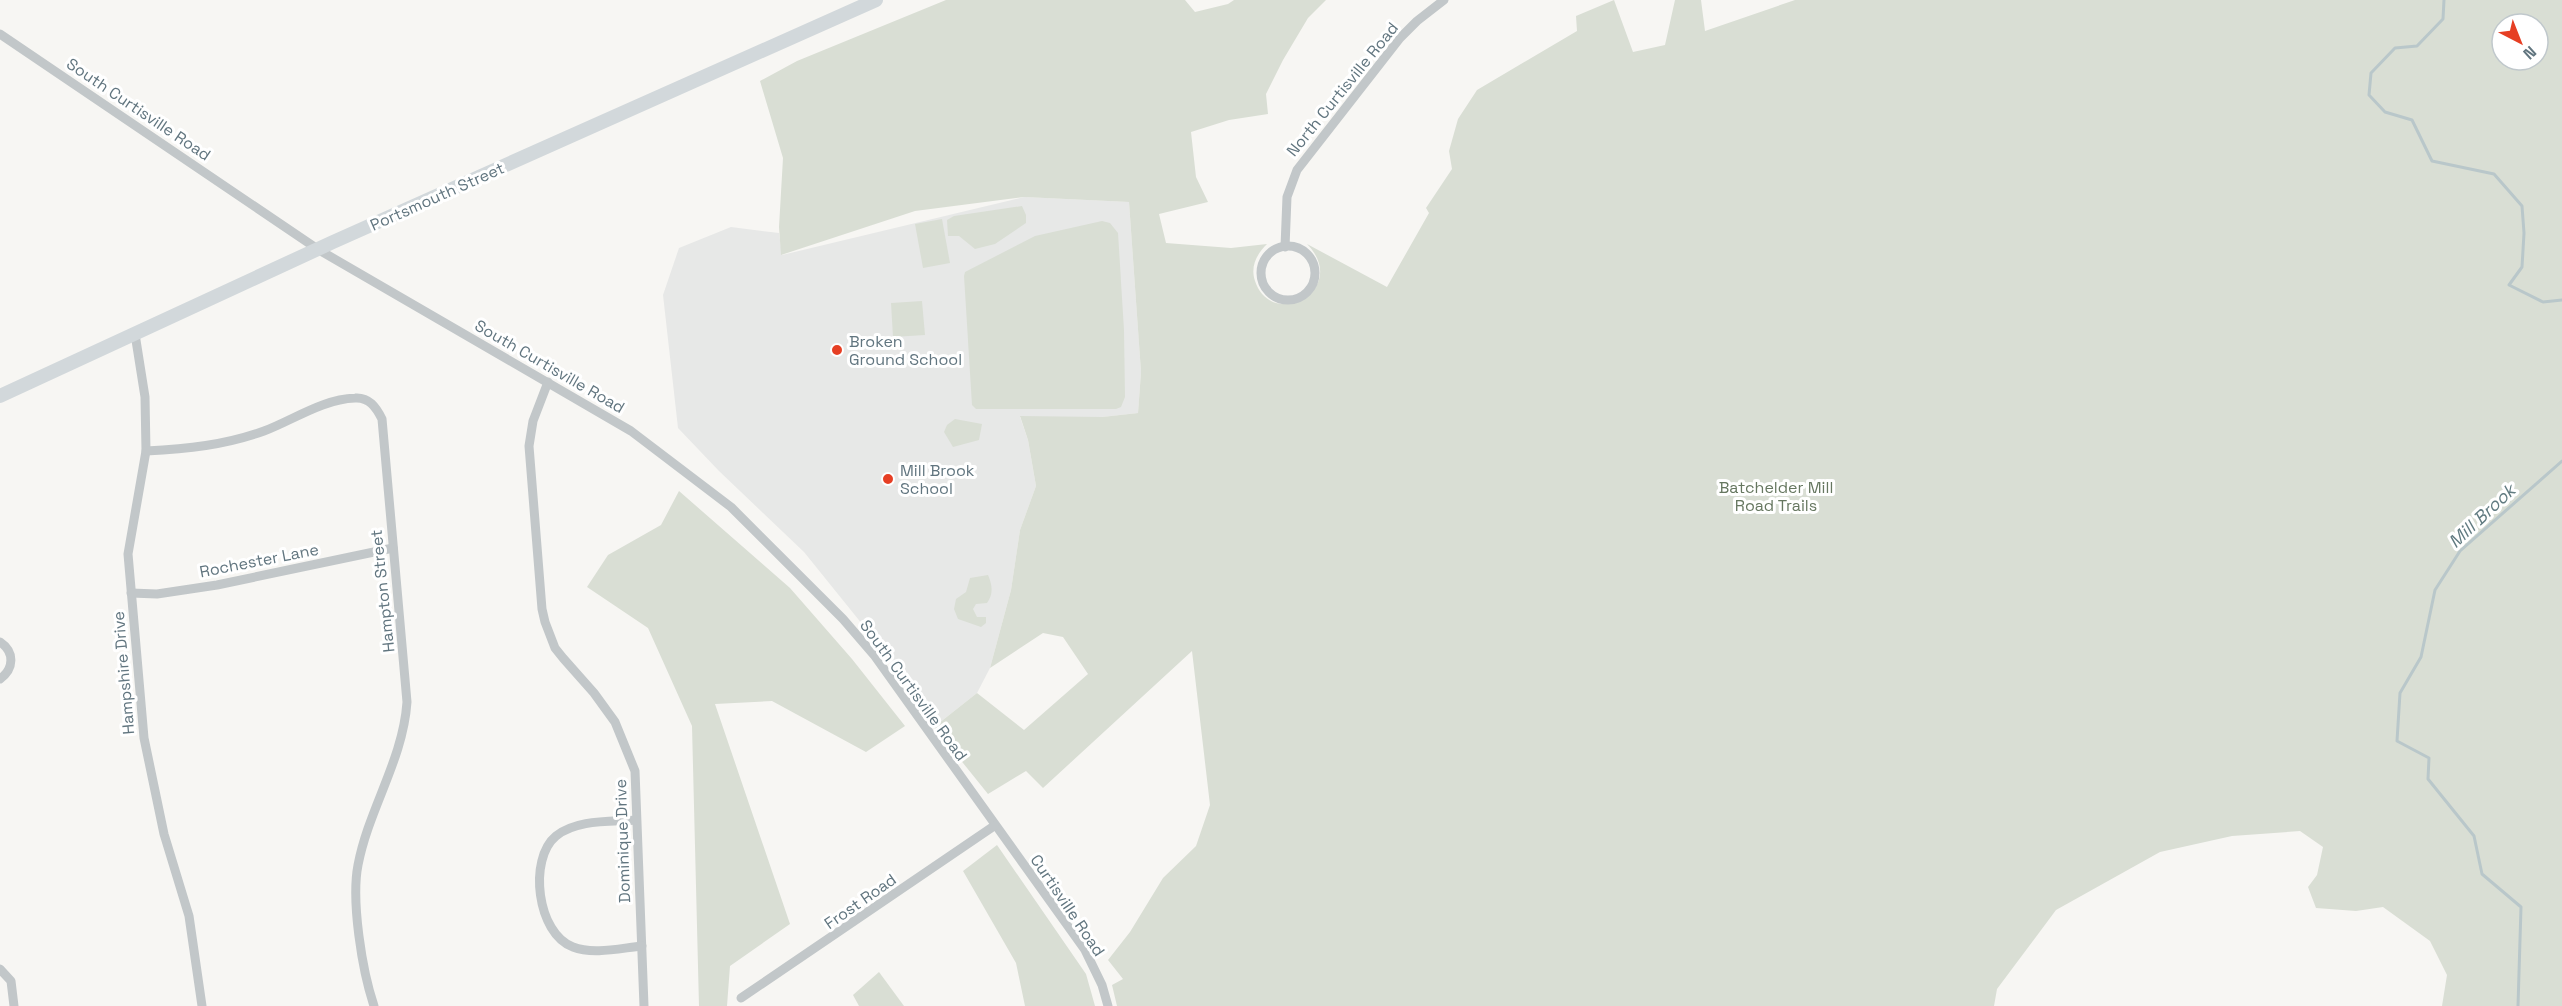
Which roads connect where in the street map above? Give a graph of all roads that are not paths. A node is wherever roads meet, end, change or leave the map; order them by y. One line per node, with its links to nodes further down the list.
1 (876, 0): 5 (street, Portsmouth Street)
2 (1444, 0): 4 (street, North Curtisville Road)
3 (0, 34): 5 (street, South Curtisville Road)
4 (1285, 247): 4 (street)
5 (319, 250): 6 (street, Portsmouth Street); 7 (street, South Curtisville Road)
6 (135, 334): 8 (street, Portsmouth Street); 9 (street, Hampshire Drive)
7 (548, 382): 14 (street, Dominique Drive); 15 (street, South Curtisville Road)
8 (0, 396)
9 (146, 451): 10 (street, Hampton Street); 11 (street, Hampshire Drive)
10 (393, 549): 11 (street, Rochester Lane); 21 (street, Hampton Street)
11 (130, 593): 20 (street, Hampshire Drive)
12 (0, 642): 13 (street)
13 (0, 679)
14 (636, 820): 16 (street, Dominique Drive); 16 (street)
15 (994, 826): 18 (street, Frost Road); 23 (street, Curtisville Road)
16 (642, 946): 22 (street, Dominique Drive)
17 (0, 969): 19 (street)
18 (741, 999)
19 (14, 1006)
20 (202, 1006)
21 (374, 1006)
22 (644, 1006)
23 (1108, 1006)

